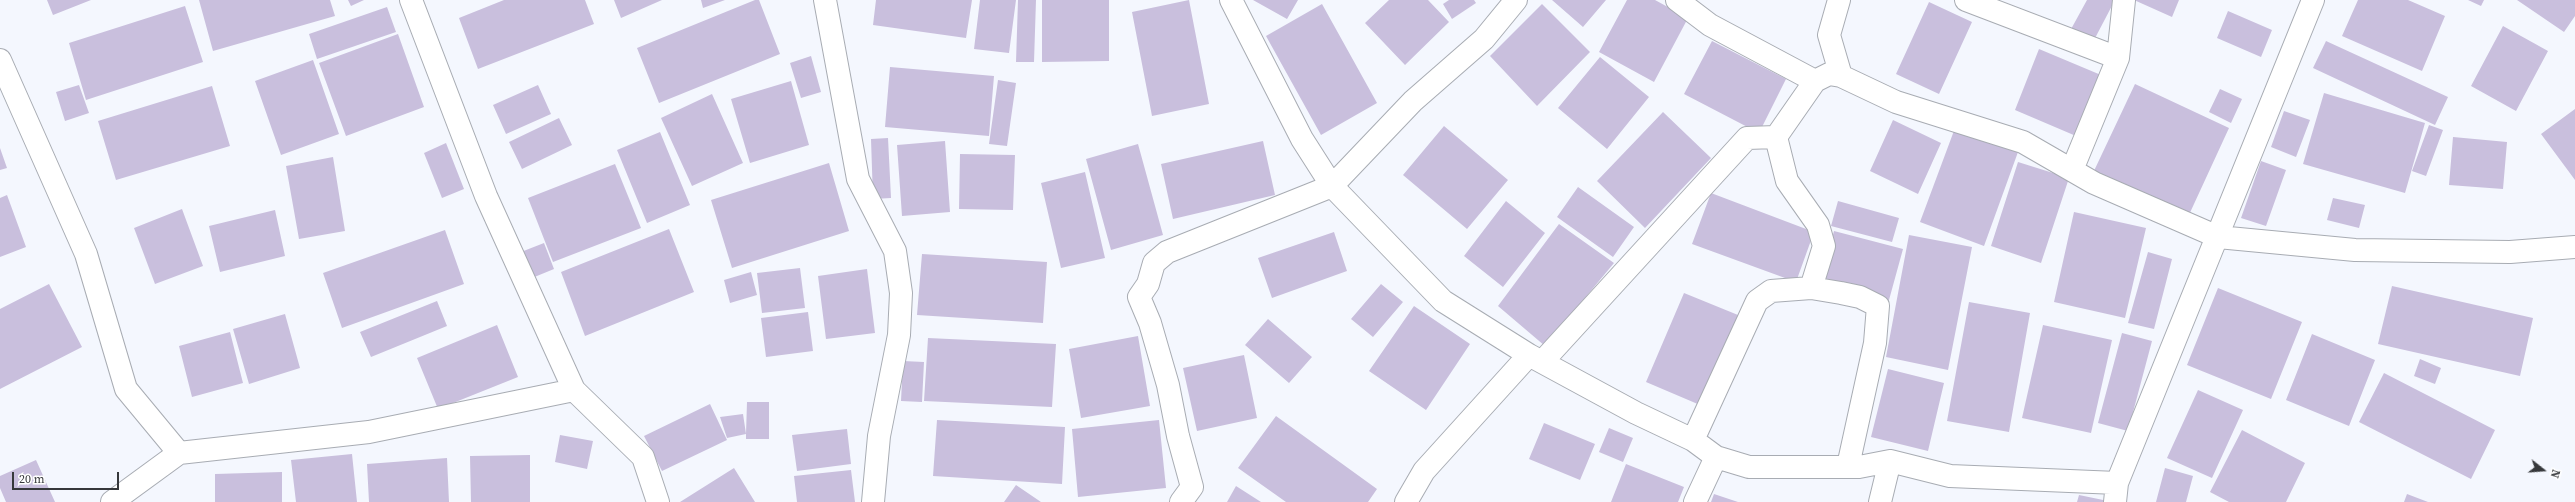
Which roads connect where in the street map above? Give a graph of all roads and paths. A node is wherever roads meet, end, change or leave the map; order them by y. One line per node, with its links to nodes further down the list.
1 (411, 0): 21 (street)
2 (825, 0): 30 (street)
3 (1231, 0): 16 (street)
4 (1516, 0): 16 (street)
5 (1677, 0): 13 (street)
6 (1839, 0): 12 (street)
7 (1966, 0): 10 (street)
8 (2124, 0): 10 (street)
9 (2313, 0): 17 (street)
10 (2118, 58): 15 (street)
11 (0, 60): 23 (street)
12 (1841, 76): 13 (street); 15 (street)
13 (1815, 81): 14 (street)
14 (1776, 137): 19 (street); 20 (street)
15 (2072, 170): 17 (street)
16 (1332, 186): 20 (street); 31 (street)
17 (2218, 237): 18 (street); 27 (street)
18 (2575, 247)
19 (1811, 288): 22 (street); 26 (street)
20 (1536, 358): 22 (street); 32 (street)
21 (574, 390): 23 (street); 29 (street)
22 (1693, 440): 24 (street)
23 (179, 453): 28 (street)
24 (1716, 457): 26 (street); 33 (street)
25 (1890, 461): 26 (street); 27 (street); 34 (street)
26 (1848, 466)
27 (2116, 492)
28 (112, 502)
29 (658, 502)
30 (873, 502)
31 (1181, 502)
32 (1406, 502)
33 (1695, 502)
34 (1880, 502)

